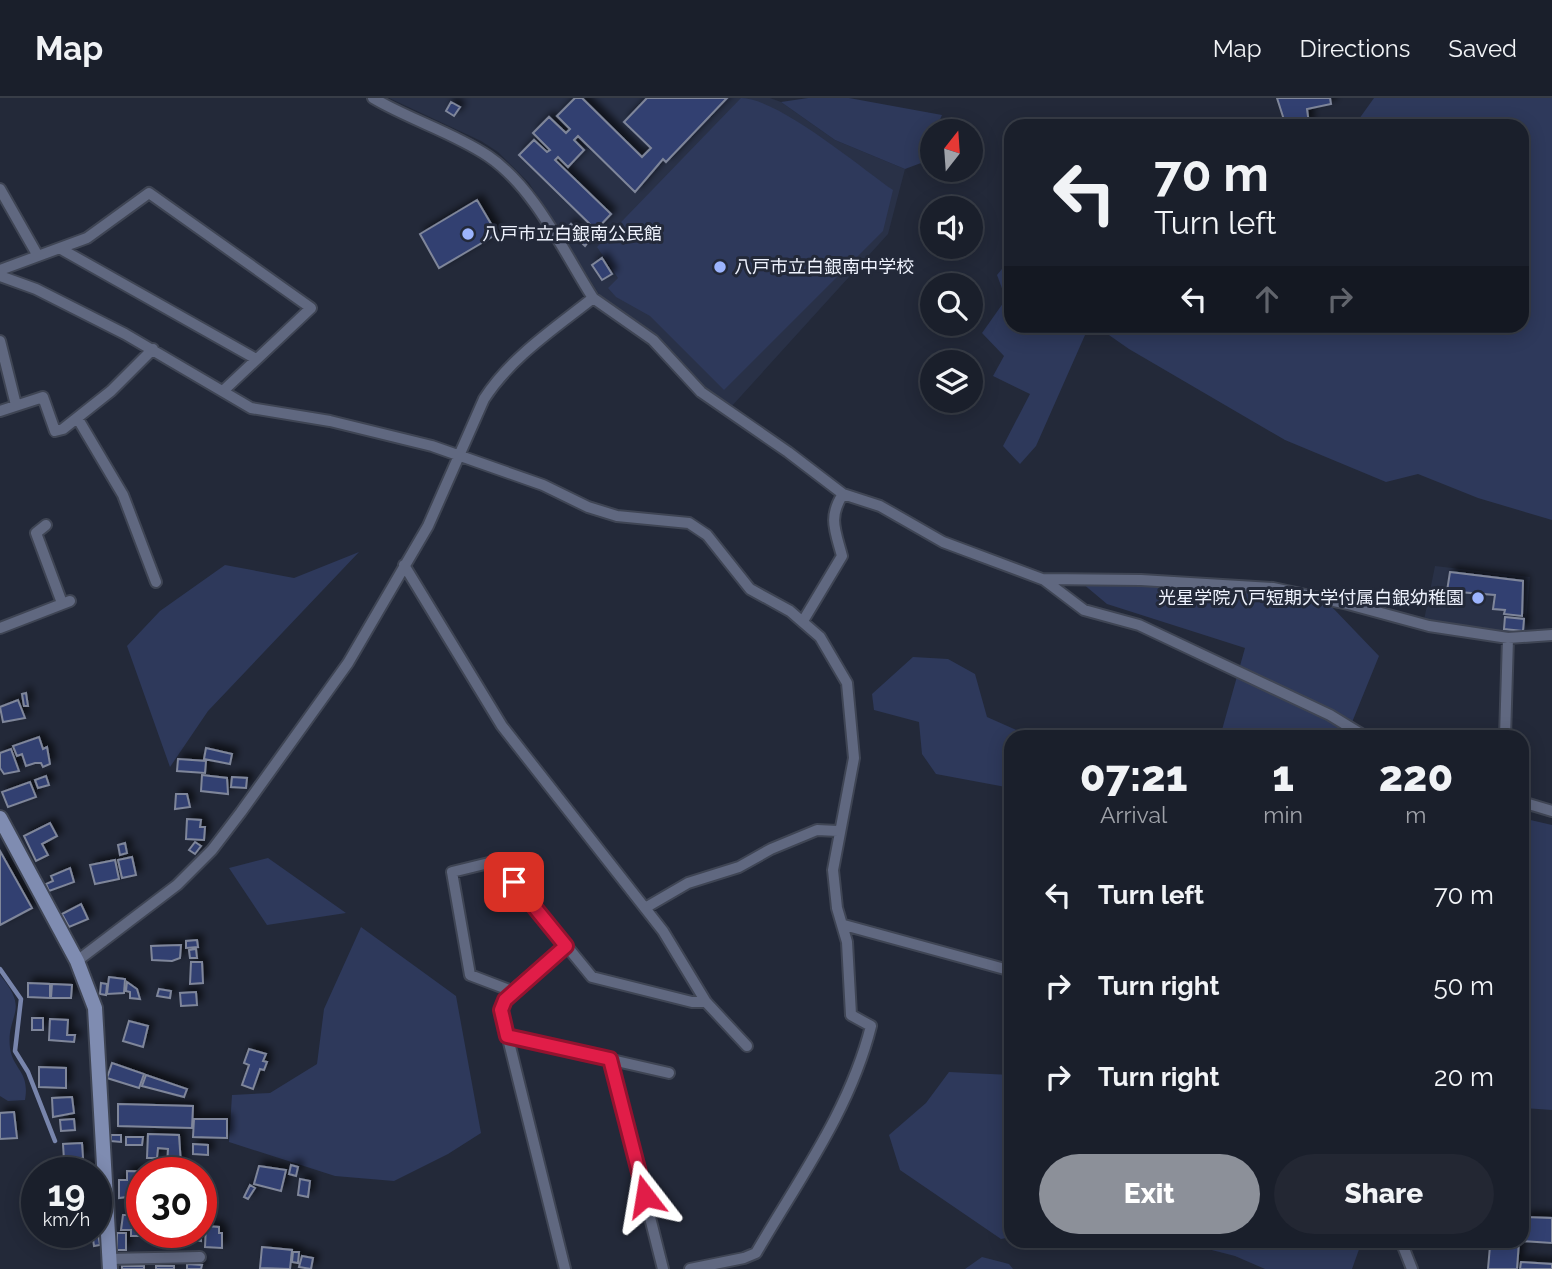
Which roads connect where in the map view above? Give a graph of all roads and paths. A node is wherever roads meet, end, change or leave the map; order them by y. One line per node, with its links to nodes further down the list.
1 (373, 98): 7 (street)
2 (0, 189): 4 (street)
3 (61, 248): 4 (street); 10 (street); 10 (street)
4 (38, 256): 5 (street)
5 (0, 270)
6 (0, 276): 9 (street)
7 (593, 298): 15 (street); 16 (street)
8 (0, 341): 12 (street)
9 (153, 349): 11 (street); 14 (street)
10 (256, 359): 11 (street)
11 (223, 391): 15 (street)
12 (16, 405): 13 (street); 14 (street)
13 (0, 411)
14 (78, 419): 20 (street)
15 (460, 457): 18 (street); 21 (street)
16 (843, 494): 19 (street); 21 (street)
17 (46, 526): 22 (street)
18 (404, 565): 31 (street); 34 (street)
19 (1042, 579): 24 (street); 25 (street)
20 (156, 582)
21 (803, 621): 30 (street)
22 (0, 628)
23 (1552, 635): 24 (street)
24 (1508, 638): 26 (street)
25 (1354, 730)
26 (1505, 730)
27 (1529, 804): 28 (street)
28 (1552, 811)
29 (0, 818): 34 (street)
30 (838, 831): 31 (street); 32 (street)
31 (645, 908): 37 (street)
32 (844, 925): 35 (street); 47 (street)
33 (566, 946): 36 (street); 36 (street); 37 (street)
34 (77, 961): 44 (street)
35 (1004, 969)
36 (513, 991): 38 (street)
37 (706, 1002): 39 (street)
38 (507, 1036): 40 (street); 45 (street)
39 (747, 1046)
40 (610, 1059): 41 (street); 46 (street)
41 (669, 1073)
42 (1404, 1248): 48 (street)
43 (200, 1257): 44 (street)
44 (109, 1264)
45 (565, 1269)
46 (663, 1269)
47 (690, 1269)
48 (1412, 1269)

